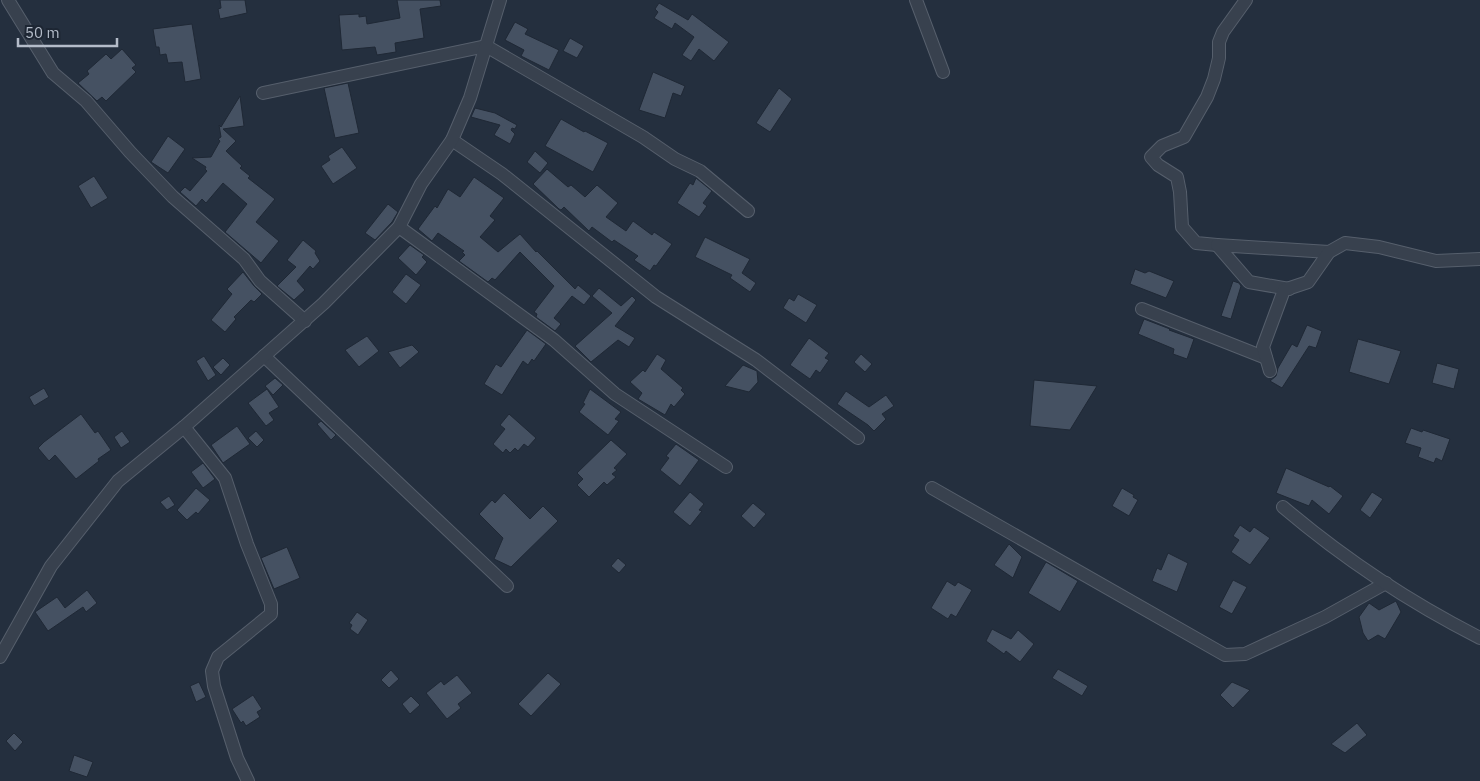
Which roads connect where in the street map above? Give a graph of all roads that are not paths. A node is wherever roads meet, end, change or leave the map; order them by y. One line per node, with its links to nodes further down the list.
1 (8, 0): 16 (street)
2 (500, 0): 5 (street)
3 (916, 0): 6 (street)
4 (1246, 0): 11 (street)
5 (486, 46): 7 (street); 8 (street); 9 (street)
6 (943, 72)
7 (263, 93)
8 (452, 140): 10 (street); 21 (street)
9 (748, 211)
10 (398, 227): 16 (street); 22 (street)
11 (1217, 245): 12 (street); 14 (street)
12 (1329, 252): 13 (street); 14 (street)
13 (1480, 259)
14 (1289, 289): 18 (street)
15 (1142, 309): 18 (street)
16 (305, 320): 17 (street)
17 (264, 356): 20 (street); 26 (street)
18 (1266, 358): 19 (street)
19 (1270, 371)
20 (184, 427): 28 (street); 29 (street)
21 (858, 438)
22 (726, 467)
23 (932, 488): 25 (street)
24 (1283, 507): 25 (street)
25 (1386, 583): 27 (street)
26 (507, 586)
27 (1480, 638)
28 (0, 657)
29 (248, 781)

